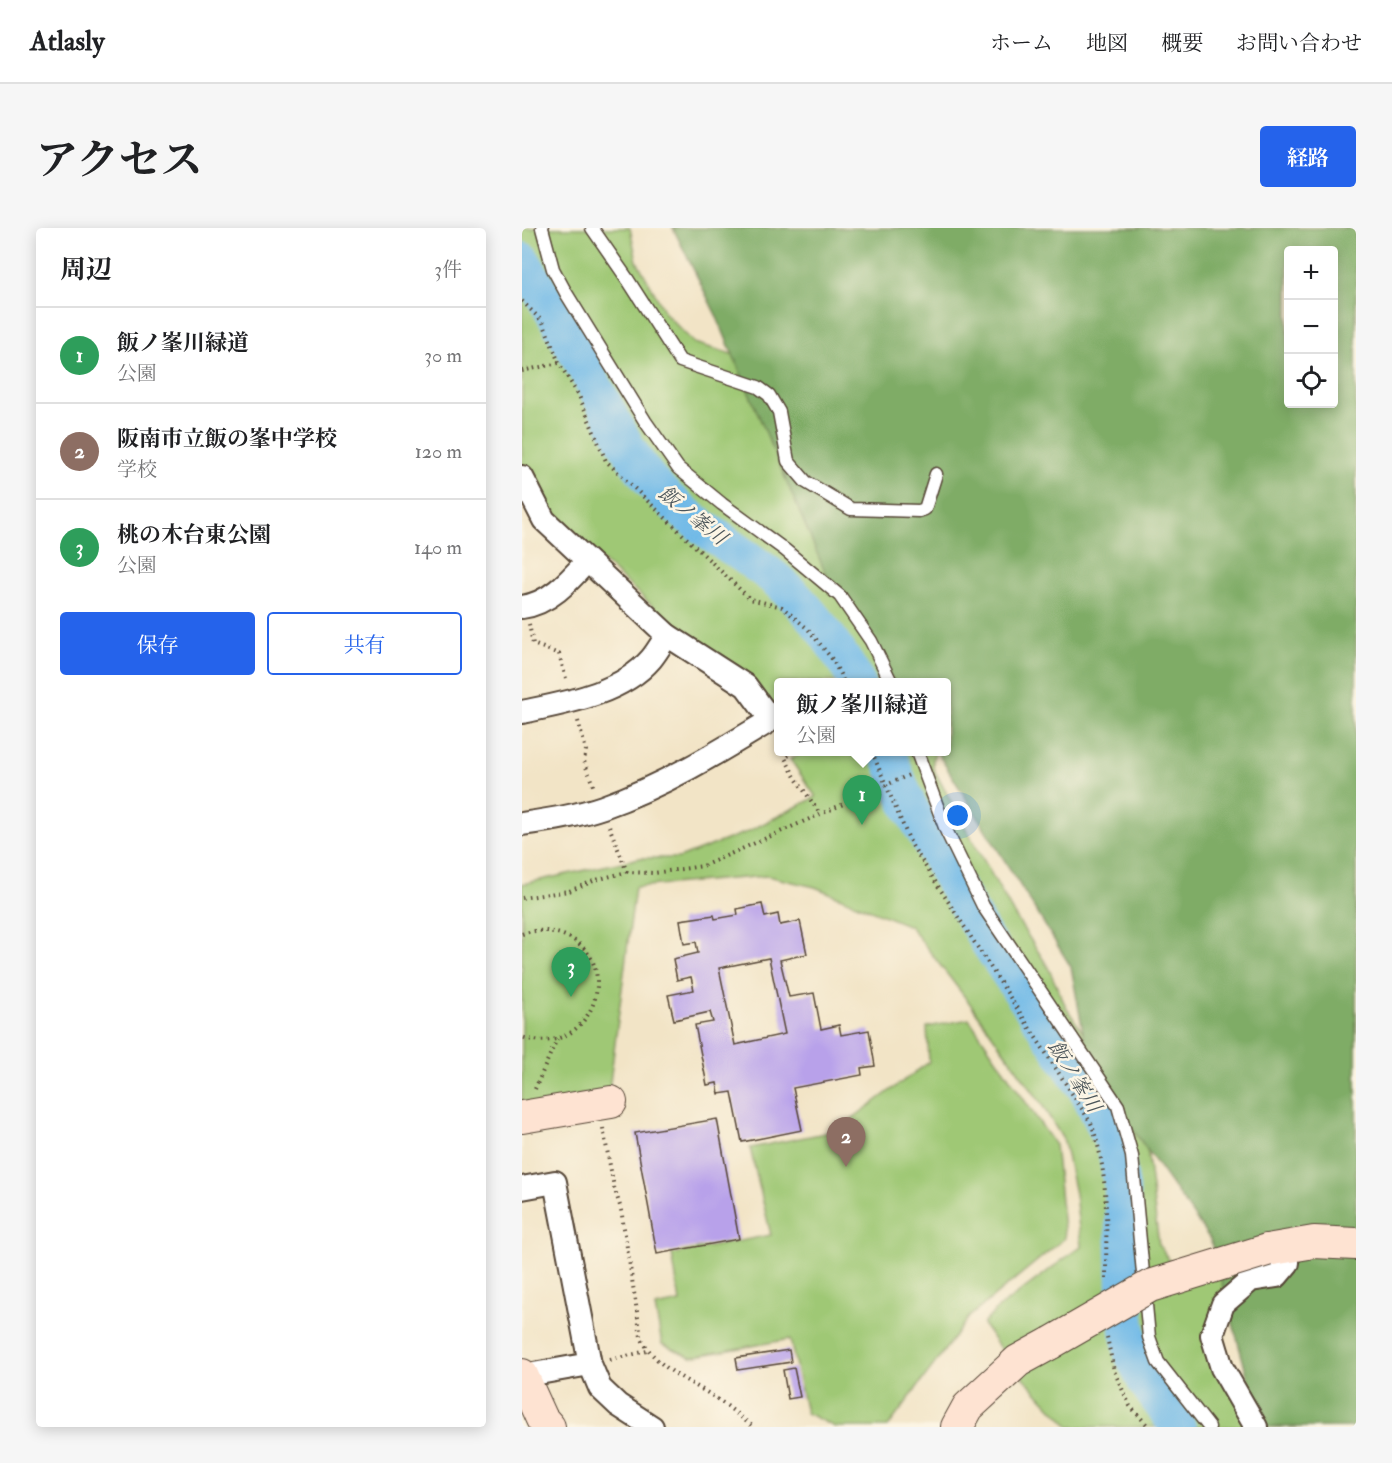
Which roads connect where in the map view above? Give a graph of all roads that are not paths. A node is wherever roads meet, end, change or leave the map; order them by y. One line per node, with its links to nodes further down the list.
1 (542, 228): 8 (lane)
2 (592, 228): 3 (lane)
3 (936, 474)
4 (522, 478): 5 (street)
5 (587, 561): 6 (street); 7 (street)
6 (524, 607)
7 (667, 635): 9 (street); 11 (street)
8 (889, 678)
9 (522, 712)
10 (918, 756): 22 (lane)
11 (522, 824)
12 (605, 1103): 13 (street)
13 (527, 1107)
14 (522, 1188): 17 (street)
15 (1356, 1244): 16 (street)
16 (1278, 1249): 21 (street, bridge); 23 (street)
17 (590, 1364): 18 (street); 20 (street)
18 (522, 1376): 19 (street)
19 (549, 1427)
20 (651, 1427)
21 (957, 1427)
22 (1209, 1427)
23 (1256, 1427)

